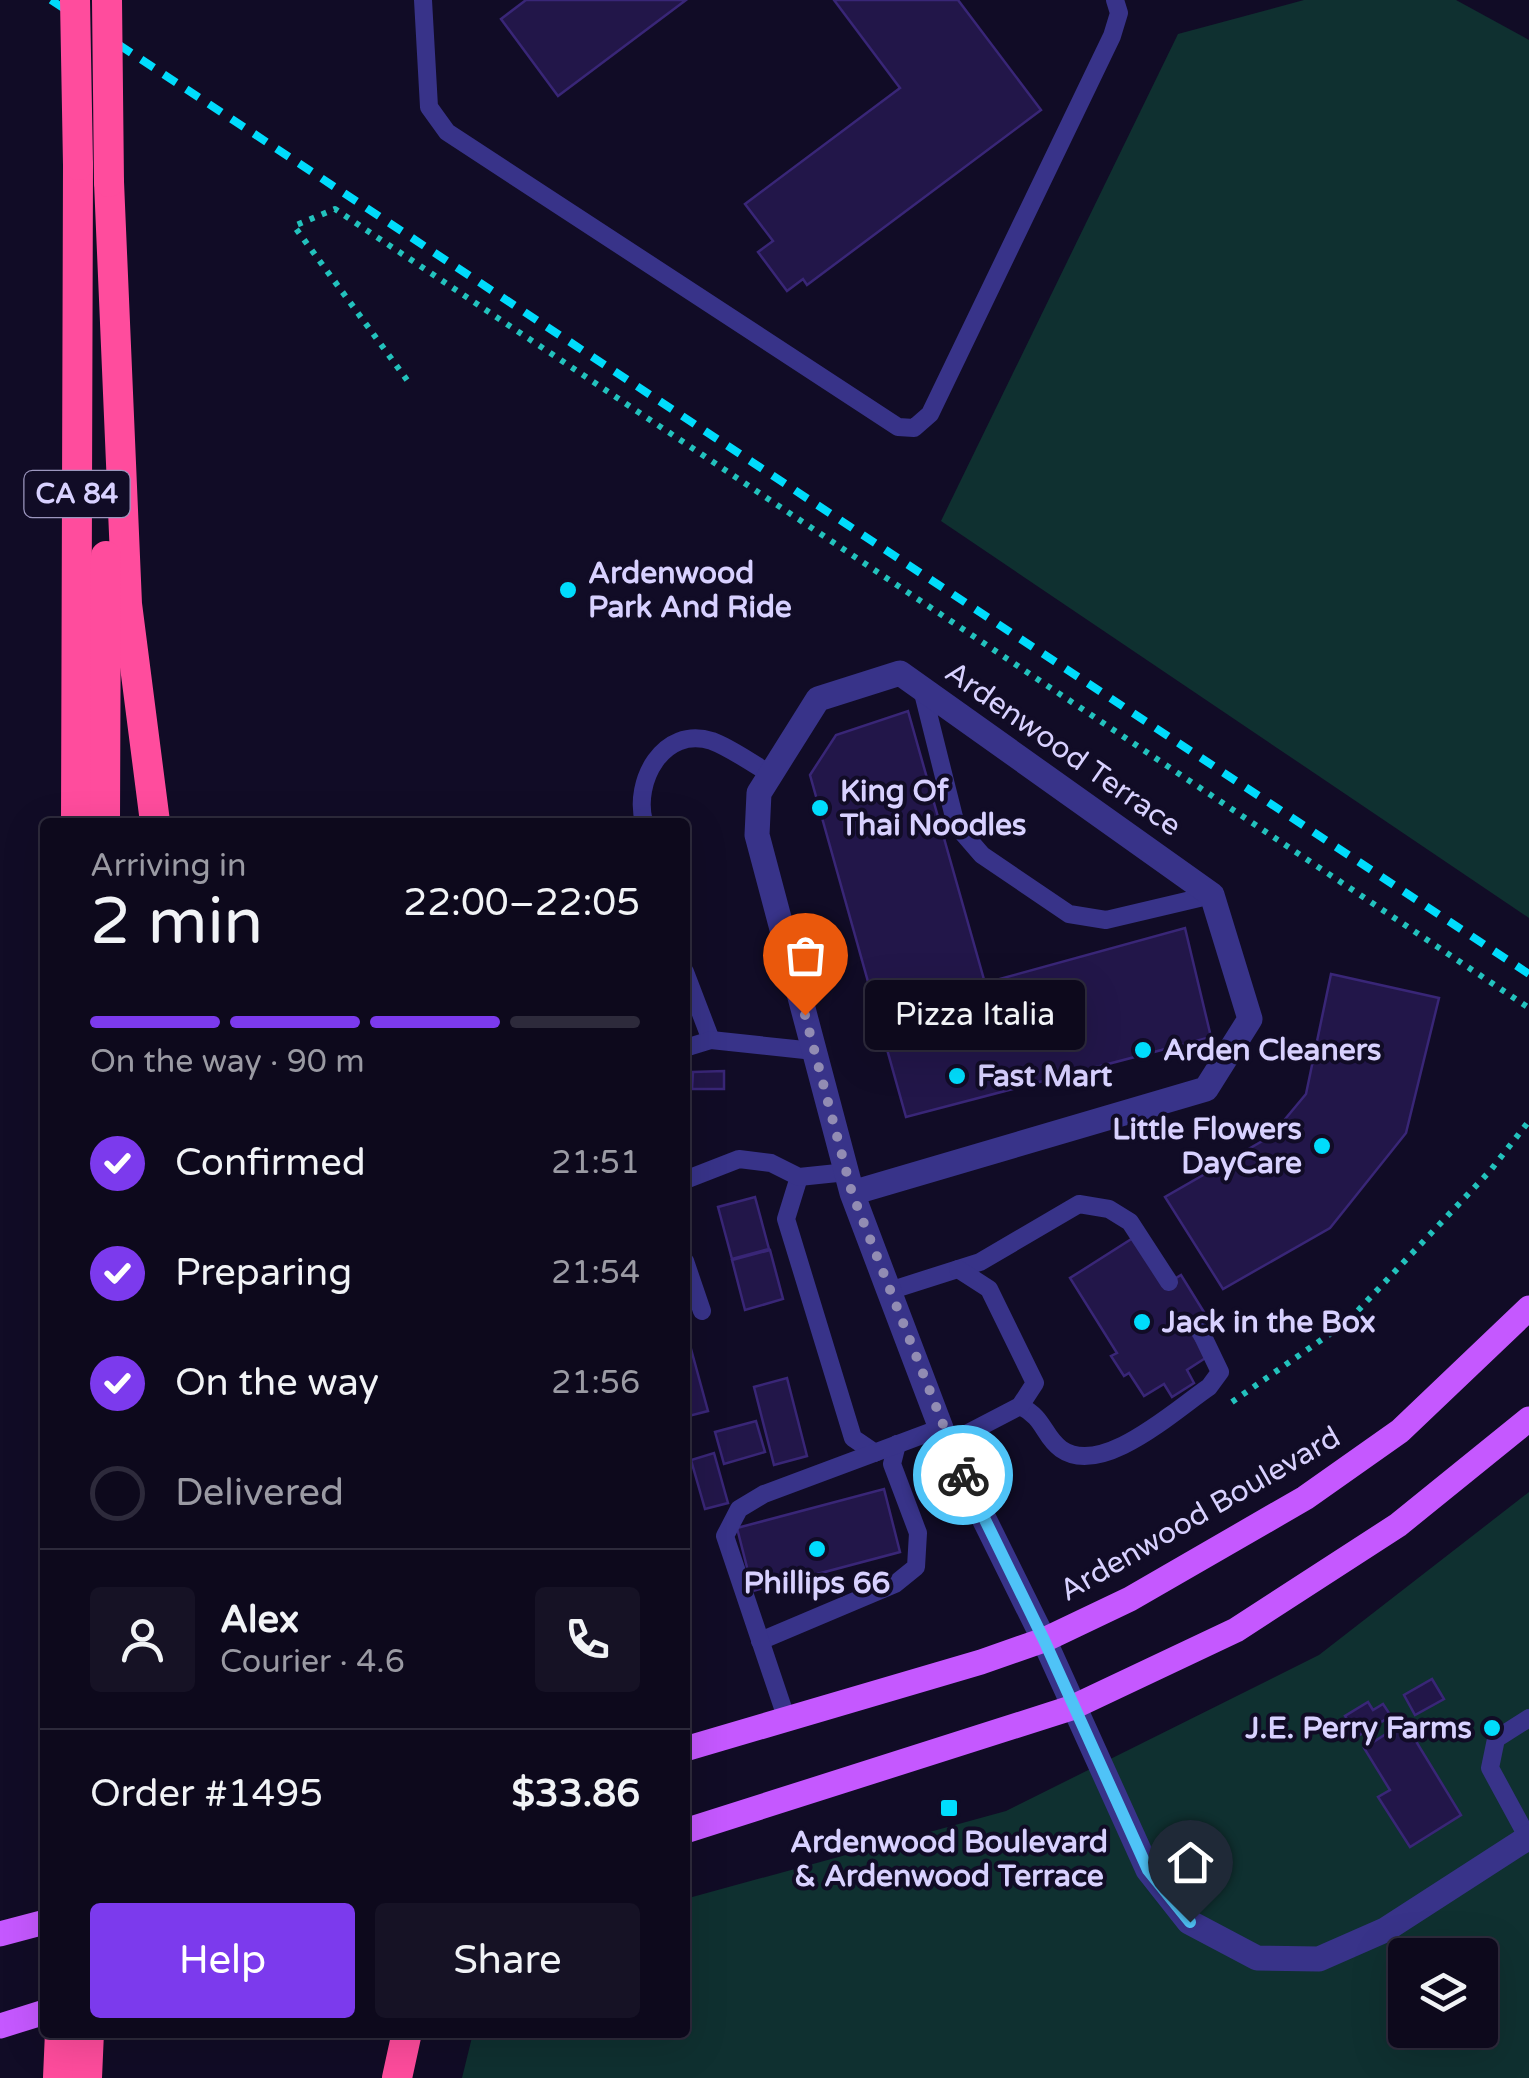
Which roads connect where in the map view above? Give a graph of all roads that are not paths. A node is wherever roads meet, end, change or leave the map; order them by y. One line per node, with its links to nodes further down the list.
1 (76, 0): 8 (highway, CA 84, bridge)
2 (108, 0): 5 (highway, CA 84, bridge)
3 (423, 0): 4 (lane)
4 (1115, 0)
5 (108, 182): 9 (highway, CA 84); 10 (highway)
6 (922, 689): 7 (street, Ardenwood Terrace); 12 (street, Ardenwood Terrace); 12 (lane)
7 (769, 773): 11 (lane); 16 (street, Ardenwood Terrace)
8 (76, 818)
9 (105, 818)
10 (155, 818)
11 (643, 818)
12 (1212, 895): 19 (street)
13 (690, 985): 14 (lane)
14 (711, 1040): 15 (lane); 16 (lane)
15 (690, 1046)
16 (814, 1050): 19 (street, Ardenwood Terrace)
17 (799, 1177): 18 (lane); 19 (lane); 31 (lane)
18 (690, 1178)
19 (849, 1182): 23 (street, Ardenwood Terrace)
20 (958, 1268): 22 (lane); 23 (lane); 27 (lane)
21 (690, 1276): 25 (lane)
22 (1169, 1282)
23 (889, 1290): 29 (street, Ardenwood Terrace)
24 (1529, 1308): 32 (main road, Ardenwood Boulevard)
25 (702, 1311)
26 (1197, 1324): 27 (lane)
27 (1020, 1406): 29 (lane)
28 (1529, 1419): 34 (main road)
29 (944, 1436): 30 (lane); 32 (street, Ardenwood Terrace)
30 (897, 1444): 31 (lane); 33 (lane)
31 (875, 1452): 33 (lane)
32 (1044, 1640): 34 (street, Ardenwood Terrace); 36 (main road, Ardenwood Boulevard)
33 (760, 1641): 36 (lane)
34 (1071, 1708): 38 (main road); 39 (street, Ardenwood Terrace)
35 (1529, 1718): 39 (lane)
36 (787, 1720): 37 (main road, Ardenwood Boulevard)
37 (690, 1749)
38 (690, 1830)
39 (1529, 1837)
40 (40, 1923): 41 (main road)
41 (0, 1934)
42 (40, 2014): 43 (main road)
43 (0, 2026)
44 (60, 2038): 47 (highway)
45 (88, 2038): 48 (highway)
46 (406, 2038): 49 (highway)
47 (58, 2078)
48 (86, 2078)
49 (397, 2078)

